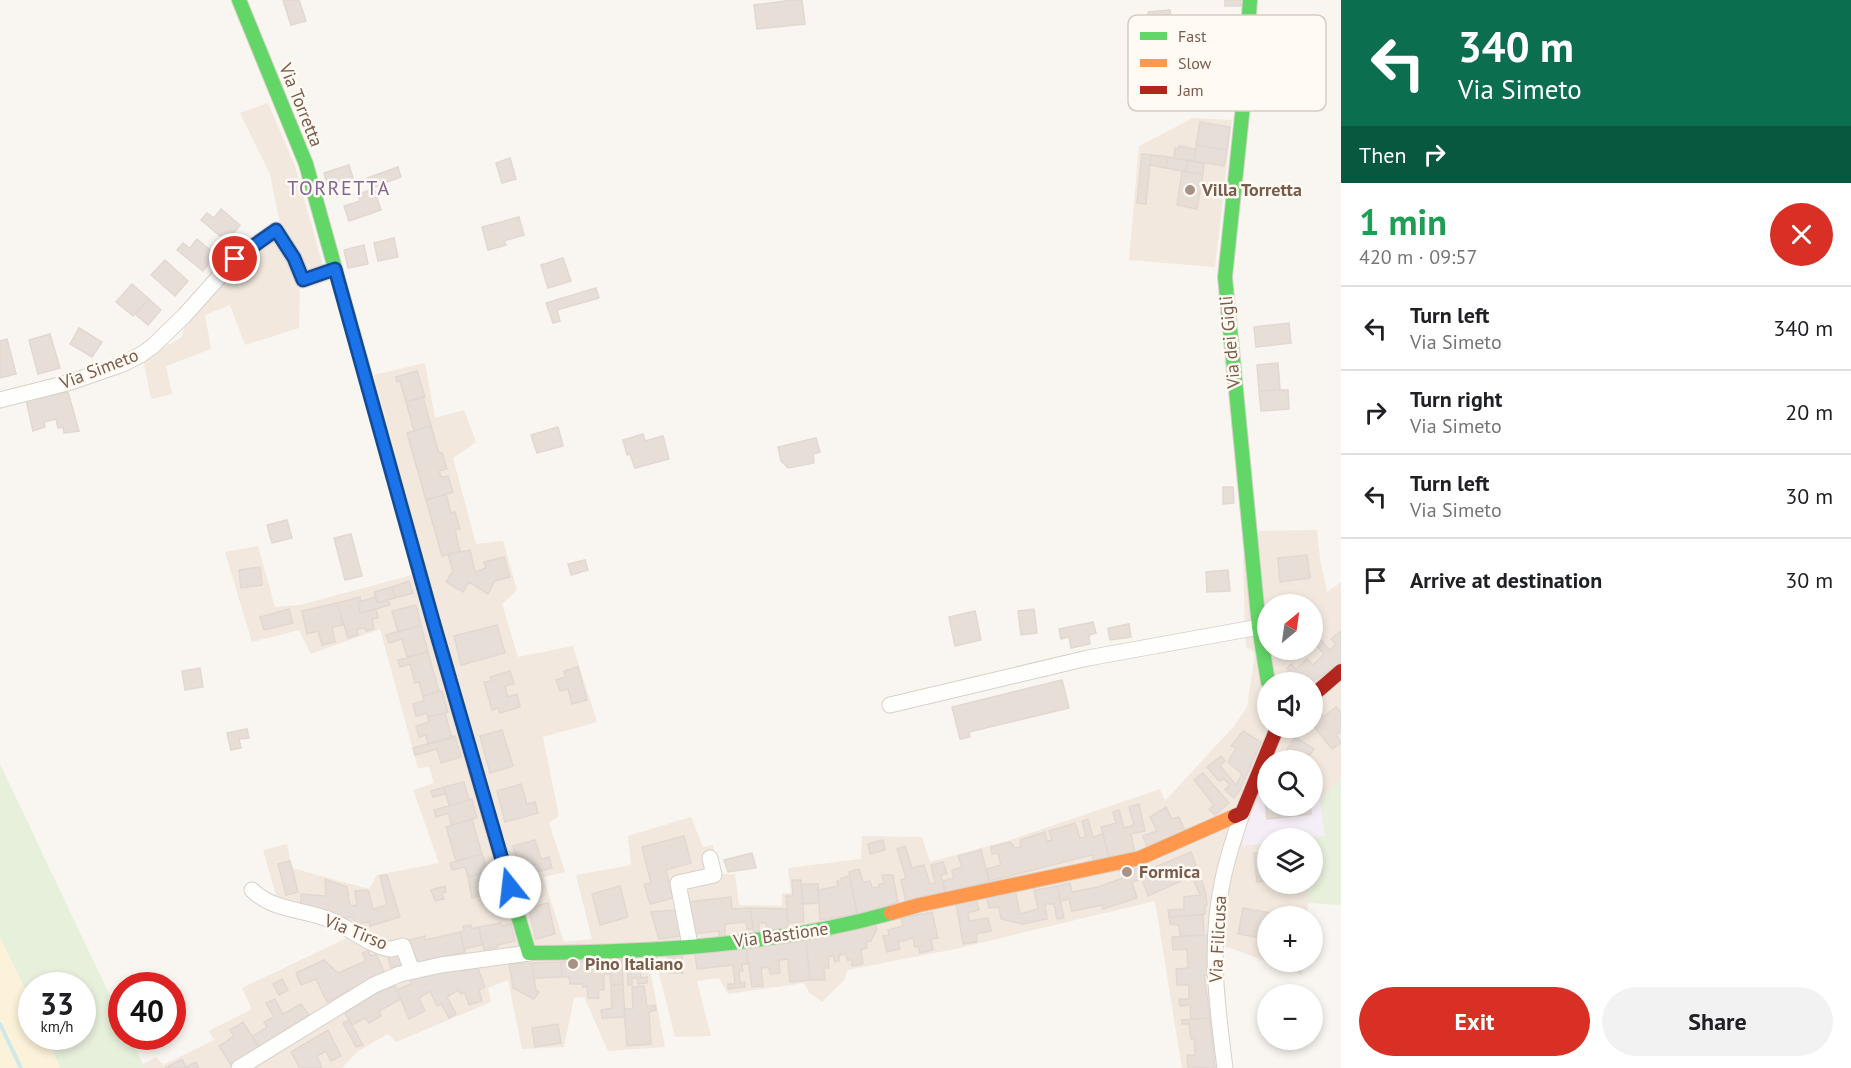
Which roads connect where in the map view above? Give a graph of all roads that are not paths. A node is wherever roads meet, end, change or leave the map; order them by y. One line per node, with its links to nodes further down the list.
1 (239, 0): 5 (street, Via Torretta)
2 (1250, 0): 3 (street, Via dei Gigli)
3 (1249, 15)
4 (1242, 111): 7 (street, Via dei Gigli)
5 (335, 269): 6 (street, Via Simeto); 17 (street, Via Torretta)
6 (0, 400)
7 (1257, 606)
8 (1257, 627): 11 (street)
9 (1341, 671): 10 (street)
10 (1323, 687)
11 (890, 705)
12 (1272, 738): 13 (street)
13 (1242, 813): 16 (street, Via Bastione); 20 (street, Via Filicusa)
14 (710, 858): 16 (street)
15 (252, 890): 18 (street, Via Tirso)
16 (690, 945): 17 (street, Via Bastione)
17 (529, 953): 18 (street, Via Bastione)
18 (412, 971): 19 (street, Via Bastione)
19 (238, 1068)
20 (1225, 1068)

